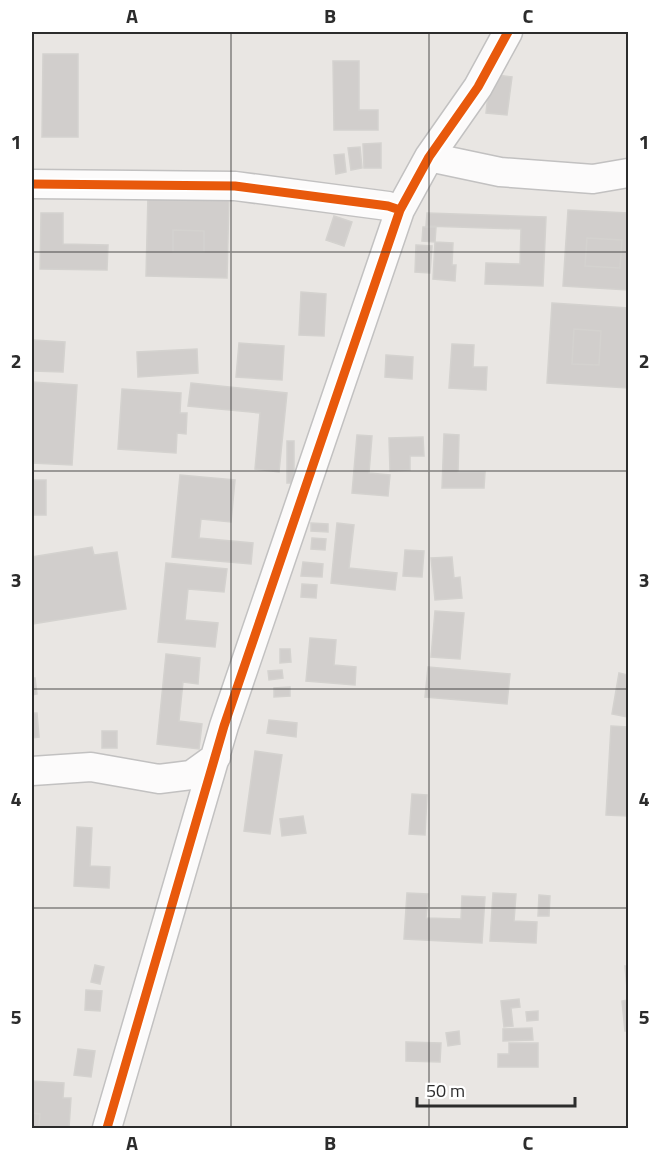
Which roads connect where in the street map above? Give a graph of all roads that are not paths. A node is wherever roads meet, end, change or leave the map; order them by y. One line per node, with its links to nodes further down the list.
1 (508, 32): 2 (street)
2 (429, 158): 3 (street); 5 (street)
3 (628, 173)
4 (32, 184): 5 (street)
5 (400, 210): 6 (street)
6 (216, 757): 7 (street); 8 (street)
7 (32, 771)
8 (107, 1128)

